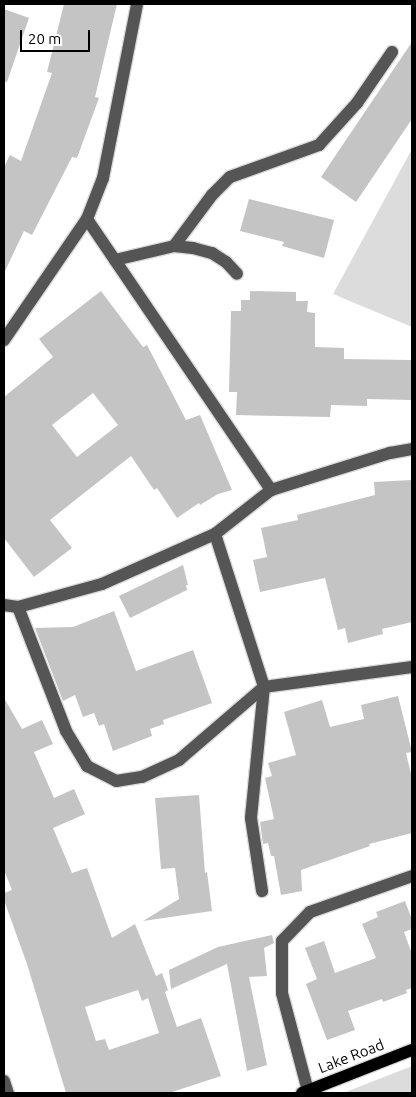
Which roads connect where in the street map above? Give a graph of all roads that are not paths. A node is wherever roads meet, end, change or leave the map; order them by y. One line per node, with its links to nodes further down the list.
1 (137, 4): 3 (street)
2 (392, 52): 4 (street)
3 (87, 219): 5 (street); 7 (street)
4 (174, 246): 5 (street); 6 (street)
5 (115, 260): 9 (street)
6 (237, 274)
7 (4, 340)
8 (412, 449): 9 (street)
9 (272, 490): 10 (street)
10 (215, 534): 12 (street); 14 (street)
11 (4, 605): 12 (street)
12 (18, 607): 14 (street)
13 (412, 667): 14 (street)
14 (264, 687): 16 (street)
15 (412, 876): 19 (street)
16 (262, 891)
17 (412, 1050): 19 (main road, Lake Road)
18 (4, 1081): 20 (street)
19 (305, 1092)
20 (8, 1093)

